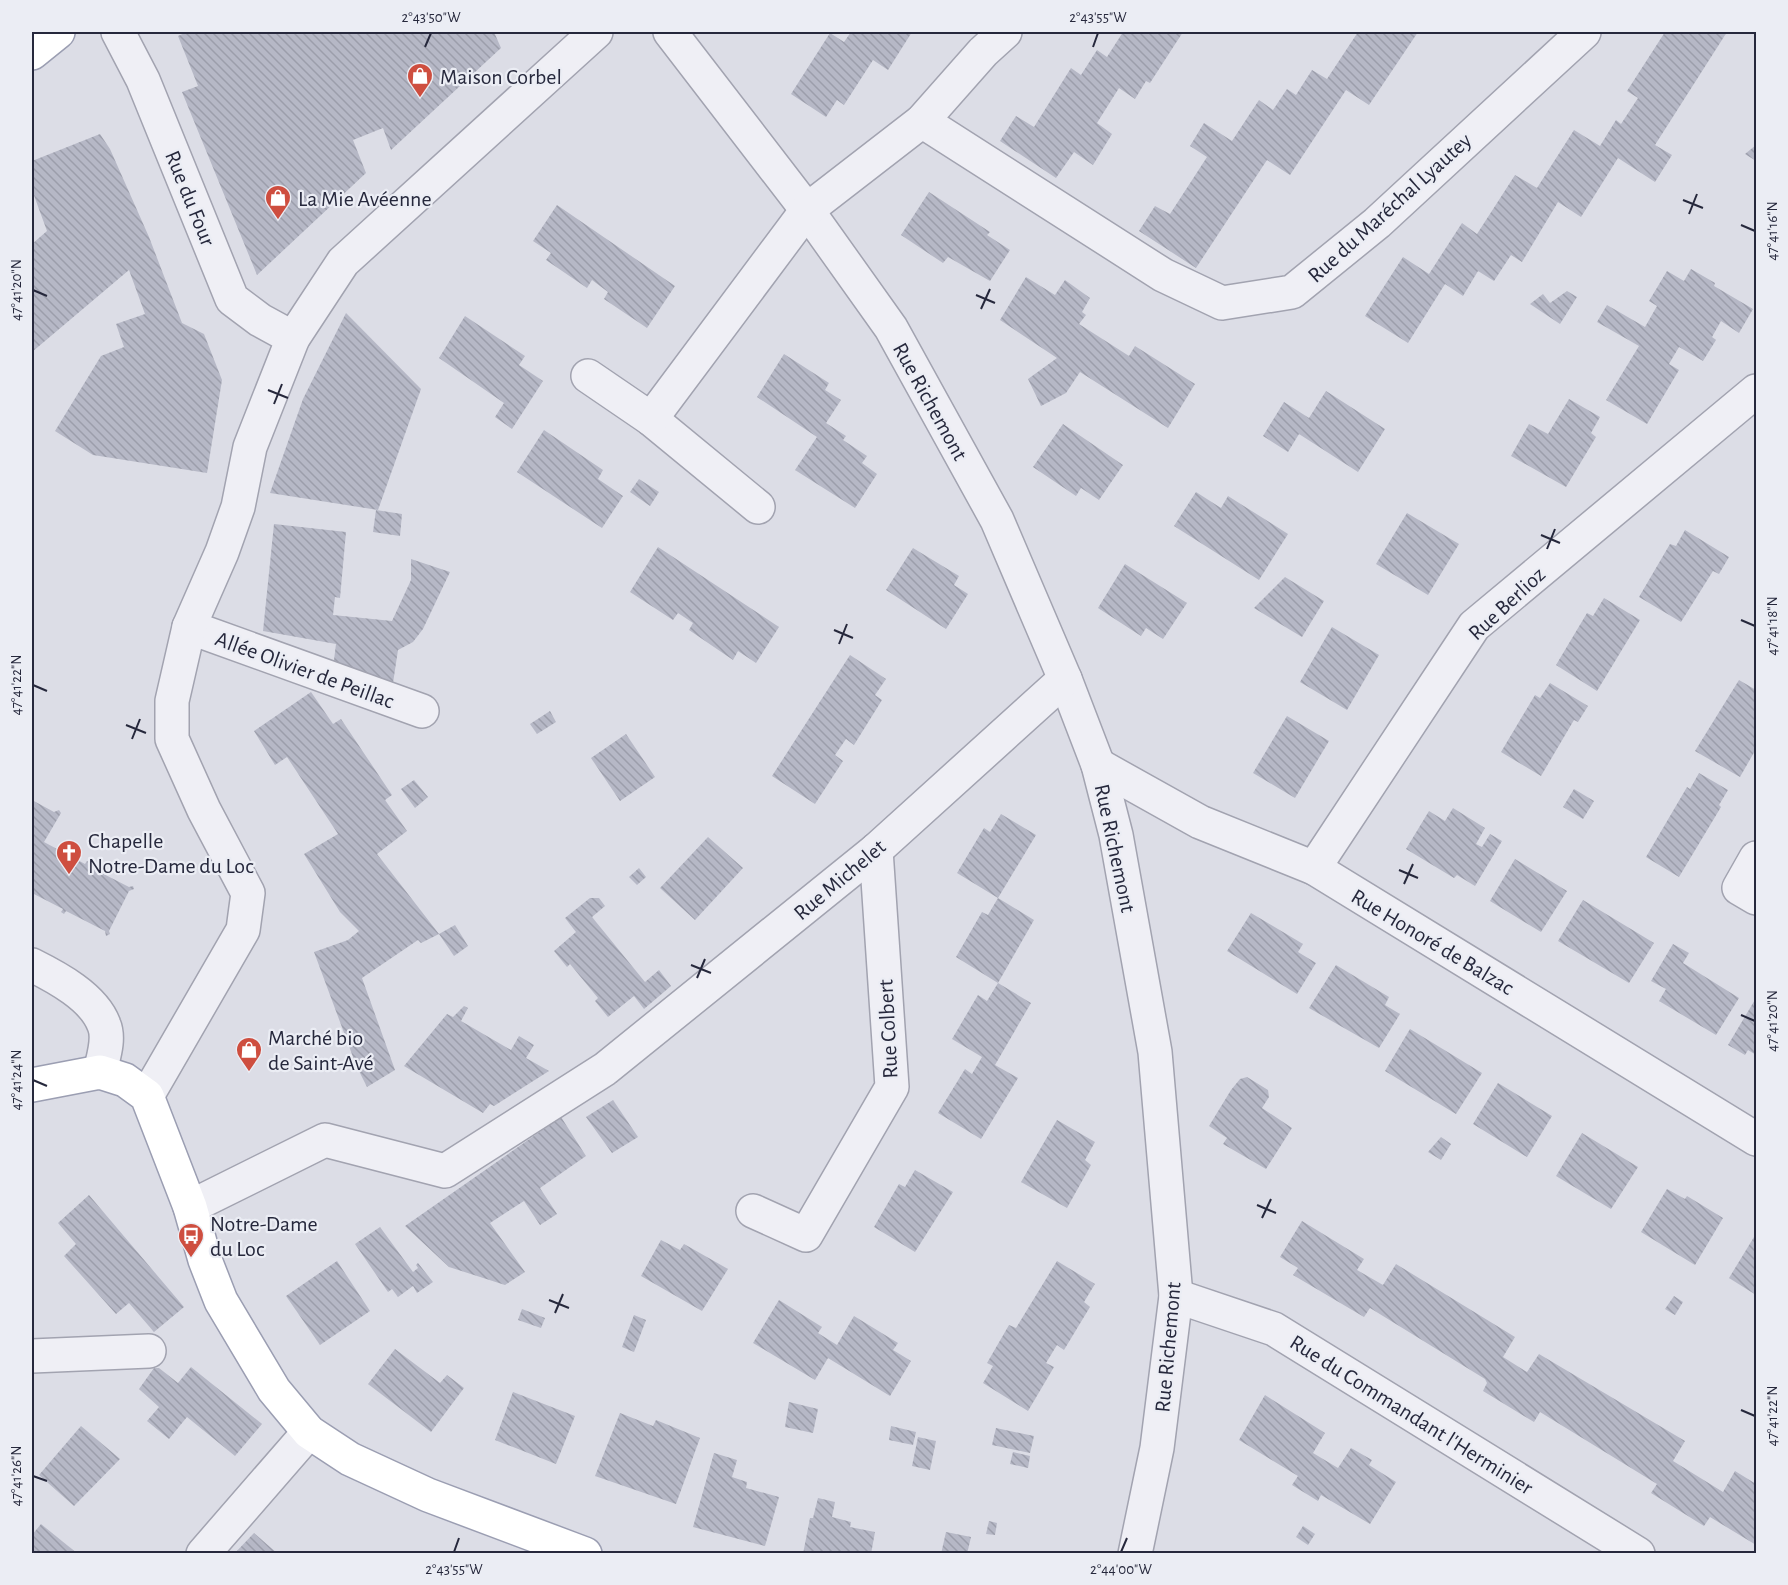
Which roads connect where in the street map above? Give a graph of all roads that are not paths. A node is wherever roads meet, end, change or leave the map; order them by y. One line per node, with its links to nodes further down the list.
1 (58, 32): 7 (main road)
2 (118, 32): 10 (street, Rue du Four)
3 (596, 32): 10 (street)
4 (670, 32): 9 (street, Rue Richemont)
5 (1005, 32): 8 (street)
6 (1584, 32): 8 (street, Rue du Maréchal Lyautey)
7 (32, 53)
8 (922, 121): 9 (street)
9 (807, 210): 13 (street); 16 (street, Rue Richemont)
10 (292, 338): 15 (street)
11 (588, 376): 13 (street)
12 (1756, 391): 21 (street, Rue Berlioz)
13 (651, 419): 14 (street)
14 (758, 507)
15 (189, 627): 17 (street, Allée Olivier de Peillac); 26 (street)
16 (1065, 679): 18 (street, Rue Richemont); 19 (street, Rue Michelet)
17 (422, 711)
18 (1098, 765): 21 (street, Rue Honoré de Balzac); 30 (street, Rue Richemont)
19 (876, 850): 28 (street, Rue Michelet); 29 (street, Rue Colbert)
20 (1756, 858): 22 (street)
21 (1314, 868): 27 (street, Rue Honoré de Balzac)
22 (1756, 898)
23 (32, 965): 24 (street)
24 (100, 1072): 25 (main road); 26 (main road)
25 (32, 1085)
26 (147, 1096): 28 (main road)
27 (1756, 1139)
28 (190, 1208): 33 (main road)
29 (753, 1210)
30 (1176, 1296): 36 (street, Rue Richemont); 37 (street, Rue du Commandant l'Herminier)
31 (149, 1351): 32 (street)
32 (32, 1356)
33 (309, 1432): 34 (street); 35 (main road)
34 (202, 1554)
35 (585, 1554)
36 (1135, 1554)
37 (1638, 1554)

